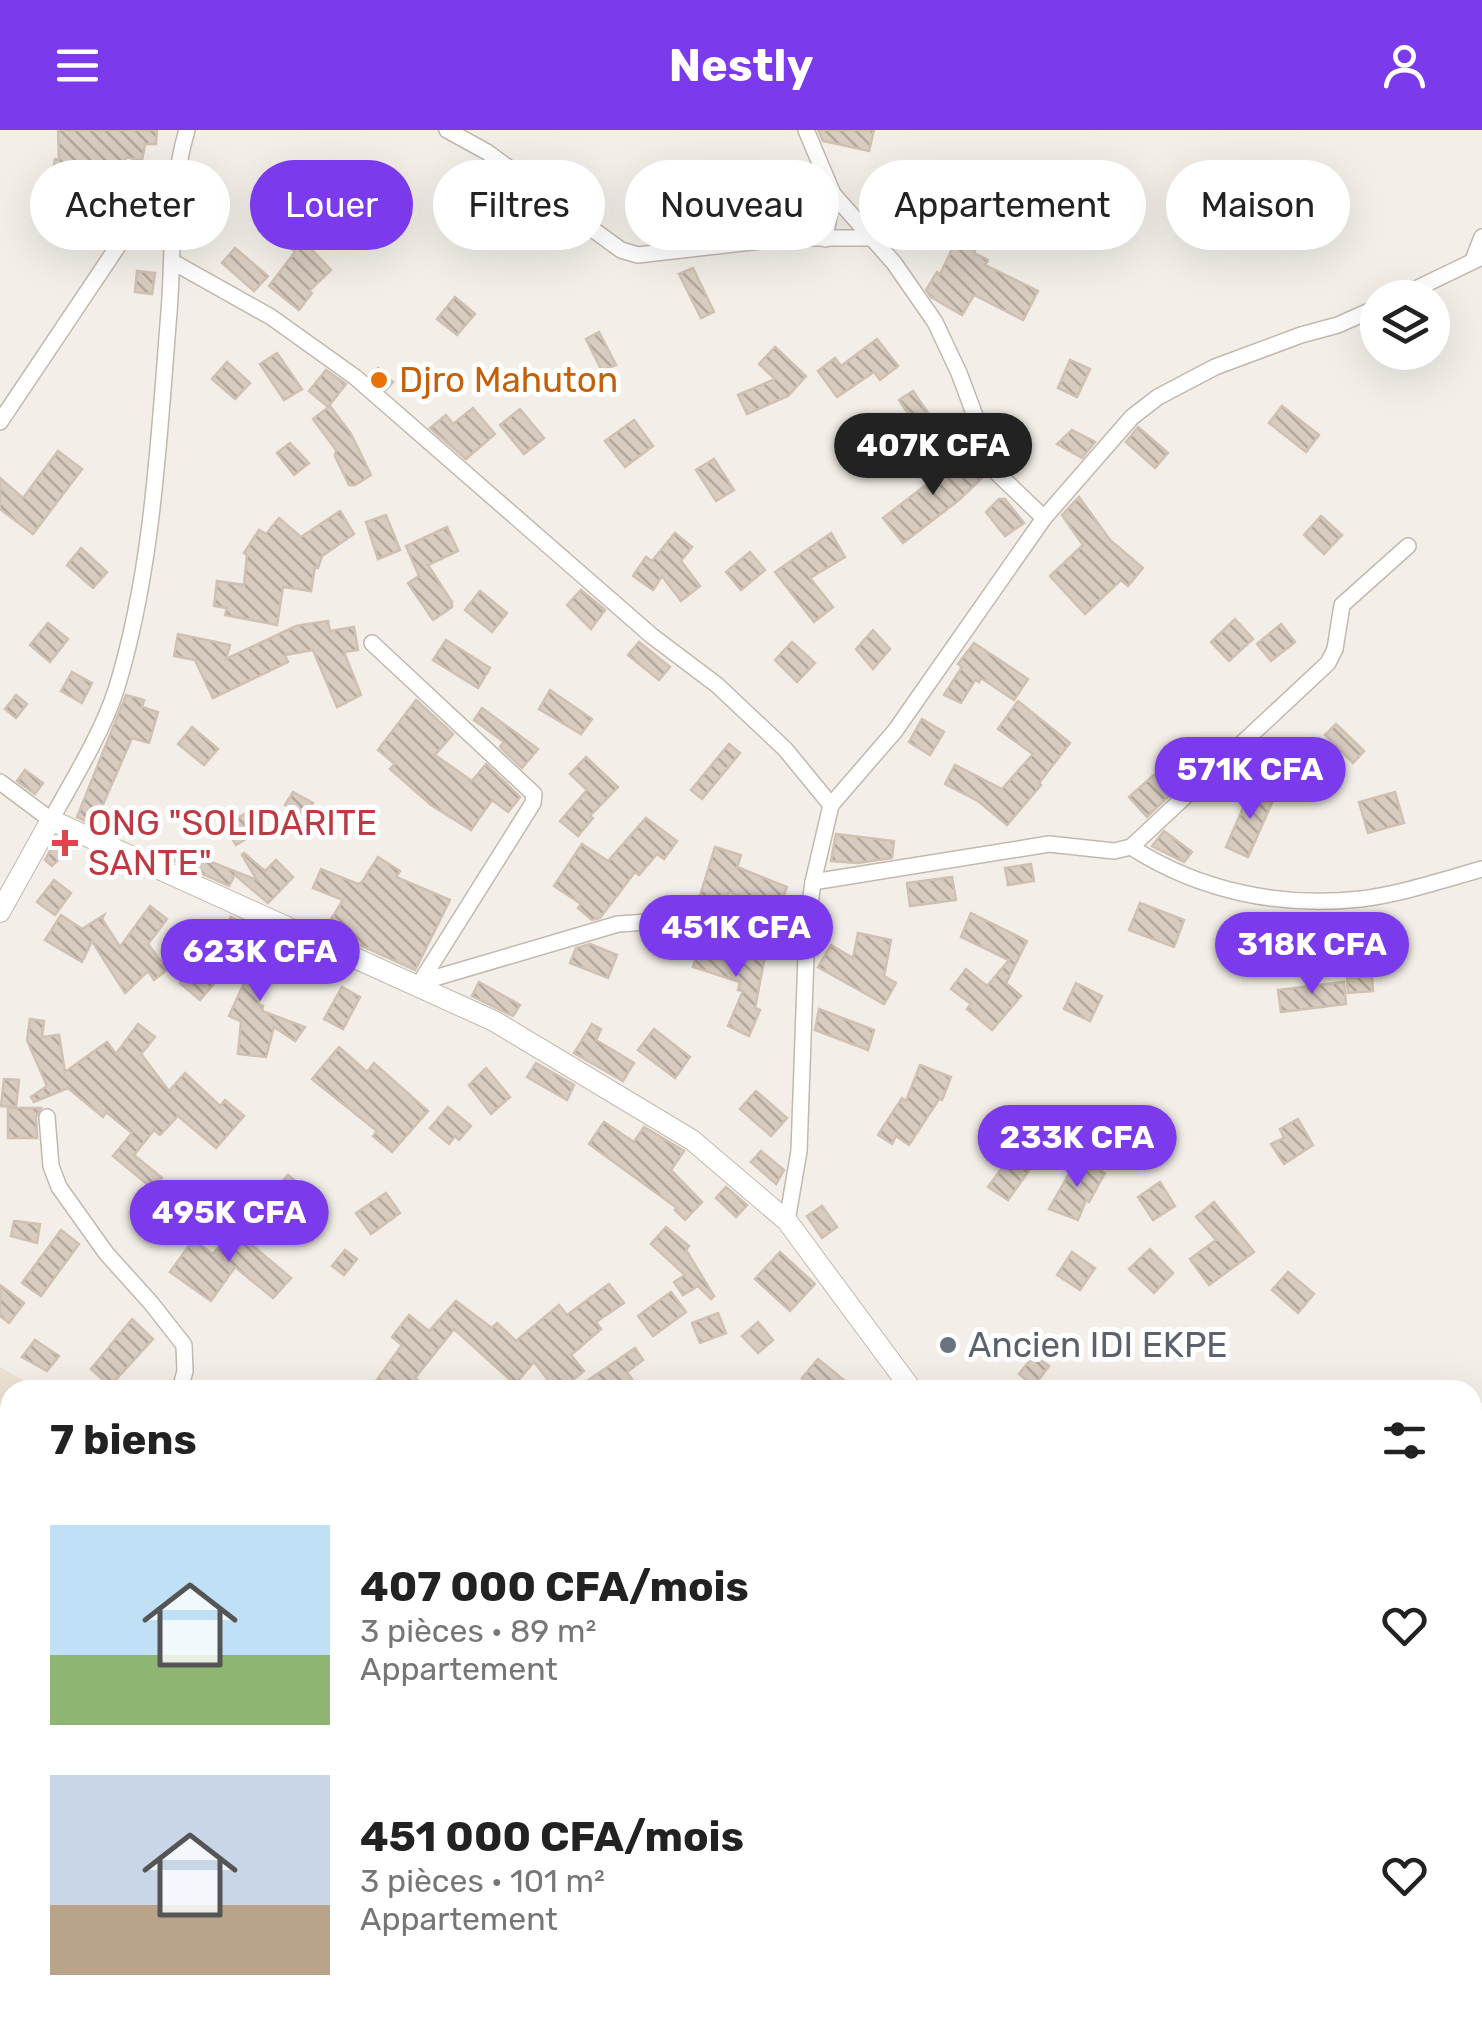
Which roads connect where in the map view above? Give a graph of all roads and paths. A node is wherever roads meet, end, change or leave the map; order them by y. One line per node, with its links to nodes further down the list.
1 (188, 130): 4 (street)
2 (447, 130): 11 (street)
3 (806, 130): 5 (street)
4 (181, 160)
5 (818, 160)
6 (839, 202): 7 (street)
7 (859, 226)
8 (1482, 237): 13 (street)
9 (115, 250): 17 (street)
10 (173, 250): 14 (street)
11 (682, 250)
12 (881, 250): 18 (street)
13 (1478, 258): 15 (street)
14 (173, 262): 22 (street); 23 (street)
15 (1433, 280)
16 (1360, 315): 18 (street)
17 (0, 422)
18 (1044, 518): 22 (street)
19 (1408, 546): 24 (street)
20 (372, 642): 29 (street)
21 (0, 782): 23 (street)
22 (831, 805): 26 (street)
23 (51, 820): 27 (street); 29 (street)
24 (1131, 847): 25 (street); 26 (street)
25 (1482, 869)
26 (813, 882): 28 (street)
27 (0, 912)
28 (807, 927): 29 (street); 31 (street)
29 (419, 984): 31 (street)
30 (48, 1117): 32 (street)
31 (786, 1222): 33 (street)
32 (183, 1380)
33 (904, 1380)

